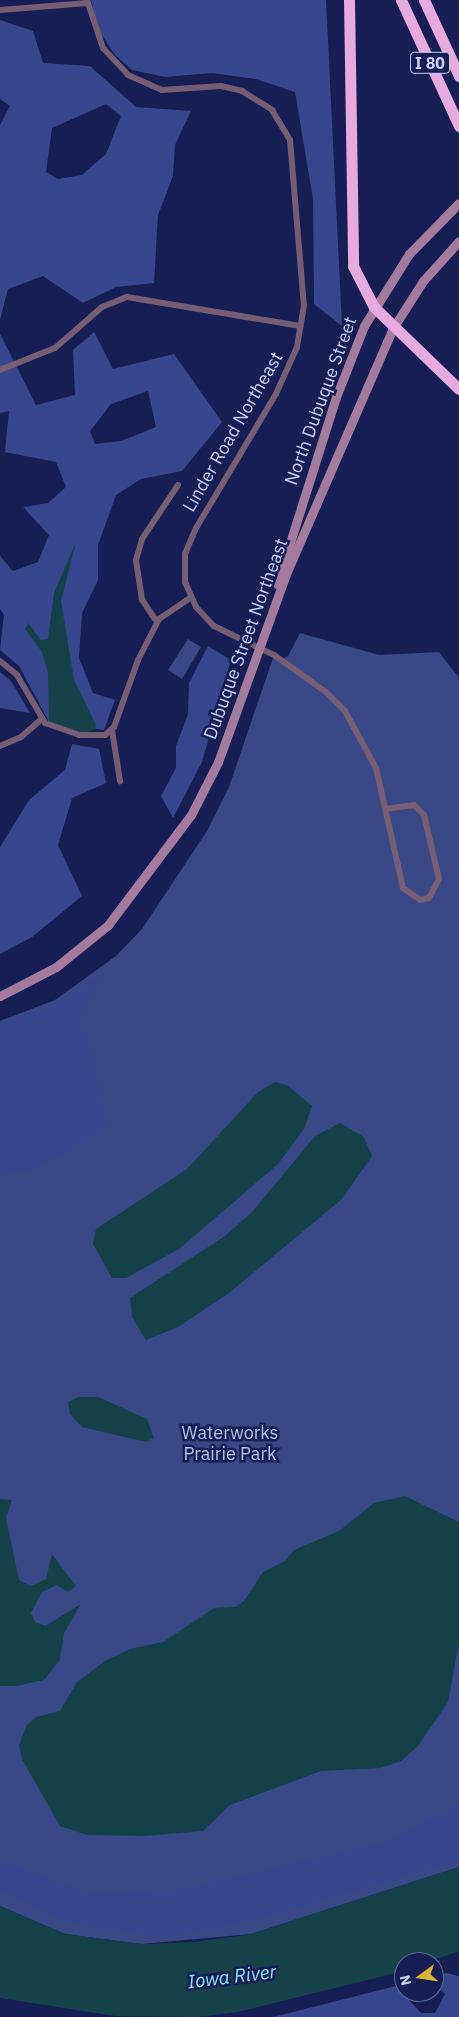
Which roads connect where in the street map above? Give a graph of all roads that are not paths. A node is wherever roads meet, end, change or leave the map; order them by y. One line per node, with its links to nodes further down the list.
1 (349, 0): 10 (highway)
2 (401, 0): 7 (highway, I 80)
3 (424, 0): 6 (highway, I 80)
4 (87, 2): 5 (street); 11 (street, Linder Road Northeast)
5 (0, 10)
6 (459, 76)
7 (459, 126)
8 (459, 203): 10 (main road, North Dubuque Street)
9 (459, 241): 12 (main road, Dubuque Street Northeast)
10 (374, 307): 12 (highway); 18 (main road, North Dubuque Street)
11 (301, 326): 13 (street); 16 (street, Linder Road Northeast)
12 (392, 328): 14 (highway); 18 (main road, Dubuque Street Northeast)
13 (0, 370)
14 (459, 389)
15 (178, 485): 17 (street)
16 (190, 598): 17 (street); 19 (street, Linder Road Northeast)
17 (157, 622): 22 (street)
18 (263, 635): 19 (main road, Dubuque Street Northeast)
19 (260, 646): 25 (street, Linder Road Northeast); 26 (main road, Dubuque Street Northeast)
20 (0, 661): 21 (street)
21 (42, 719): 22 (street); 23 (street)
22 (112, 730): 24 (street)
23 (0, 746)
24 (120, 781)
25 (386, 809): 25 (street, Linder Road Northeast)
26 (0, 996)

